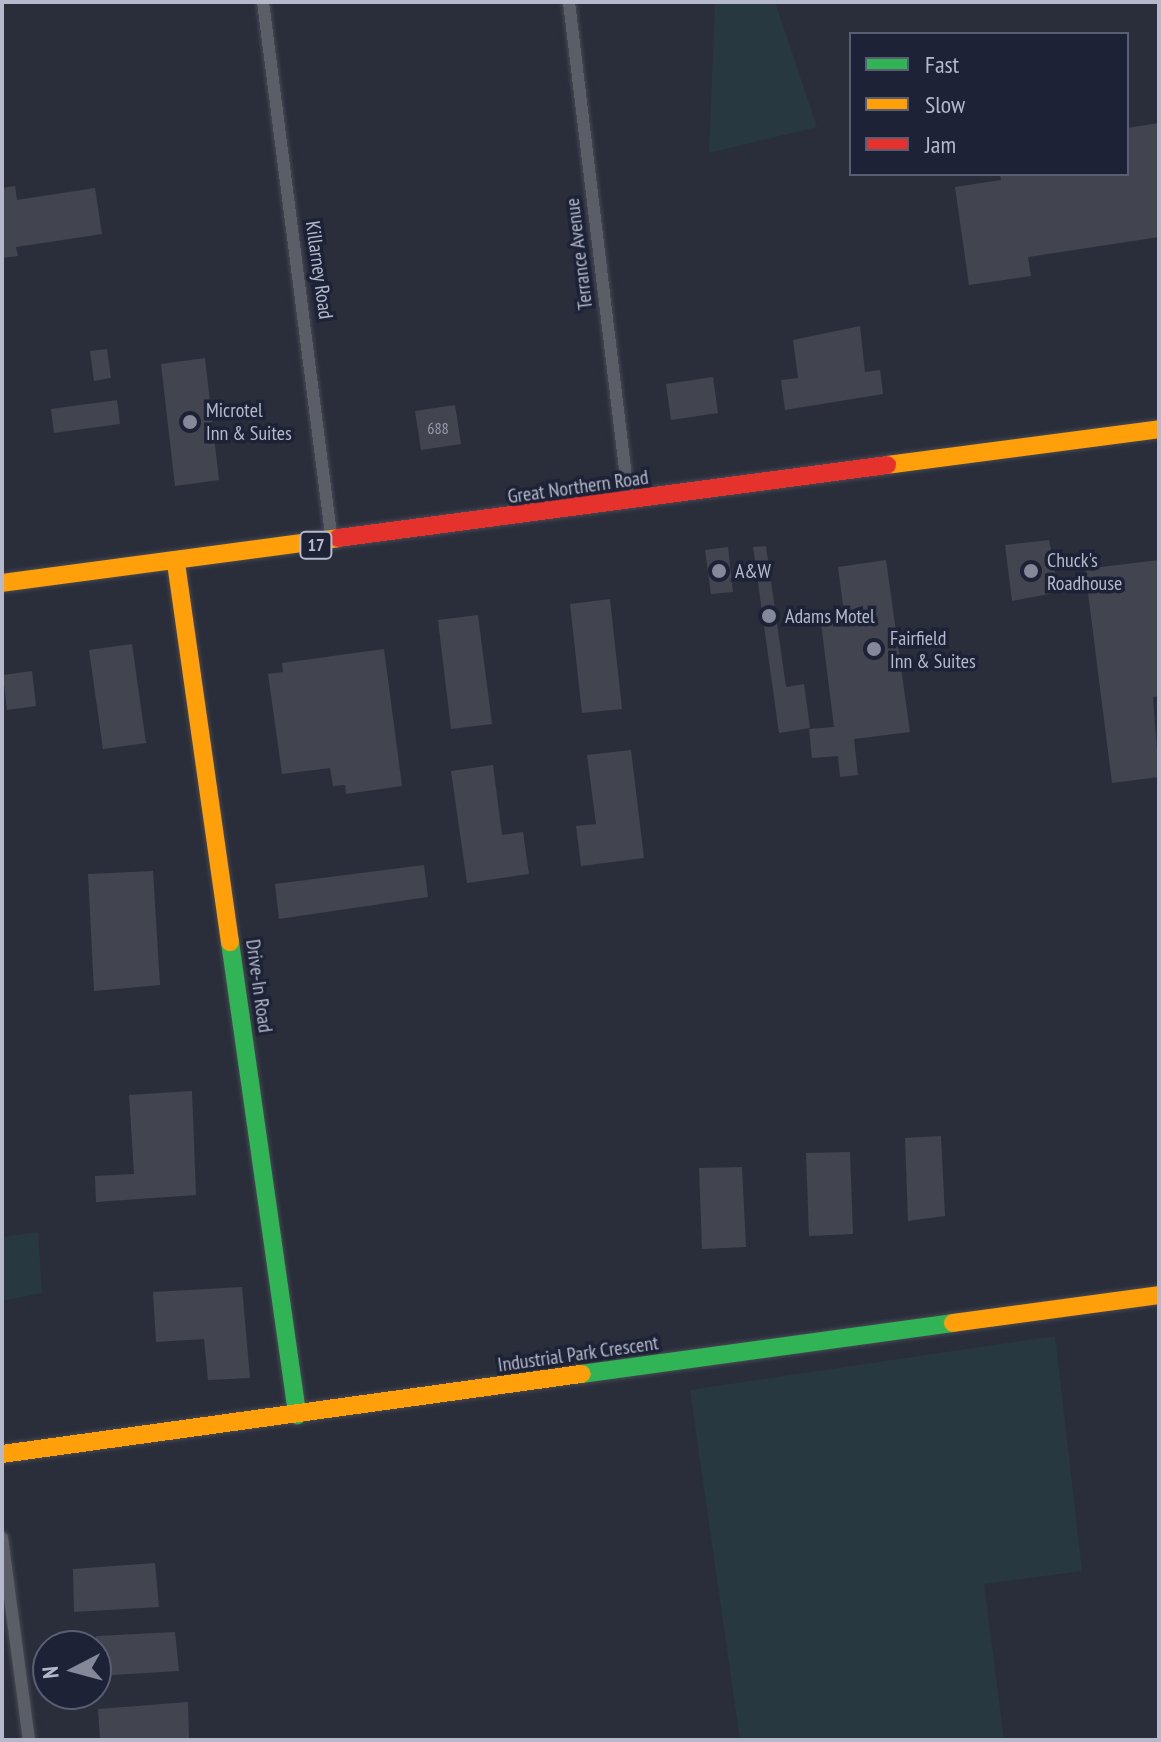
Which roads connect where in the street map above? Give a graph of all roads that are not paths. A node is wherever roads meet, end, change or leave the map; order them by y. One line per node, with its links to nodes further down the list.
1 (263, 2): 5 (street, Killarney Road)
2 (569, 2): 4 (street, Terrance Avenue)
3 (1159, 429): 4 (main road, Great Northern Road / 17)
4 (629, 502): 5 (main road, Great Northern Road / 17)
5 (332, 543): 6 (main road, Great Northern Road / 17)
6 (176, 563): 7 (main road, Great Northern Road / 17); 9 (main road, Drive-In Road)
7 (2, 583)
8 (1159, 1295): 9 (main road, Industrial Park Crescent)
9 (297, 1415): 10 (main road, Industrial Park Crescent)
10 (2, 1454)
11 (2, 1538): 12 (street)
12 (29, 1740)

